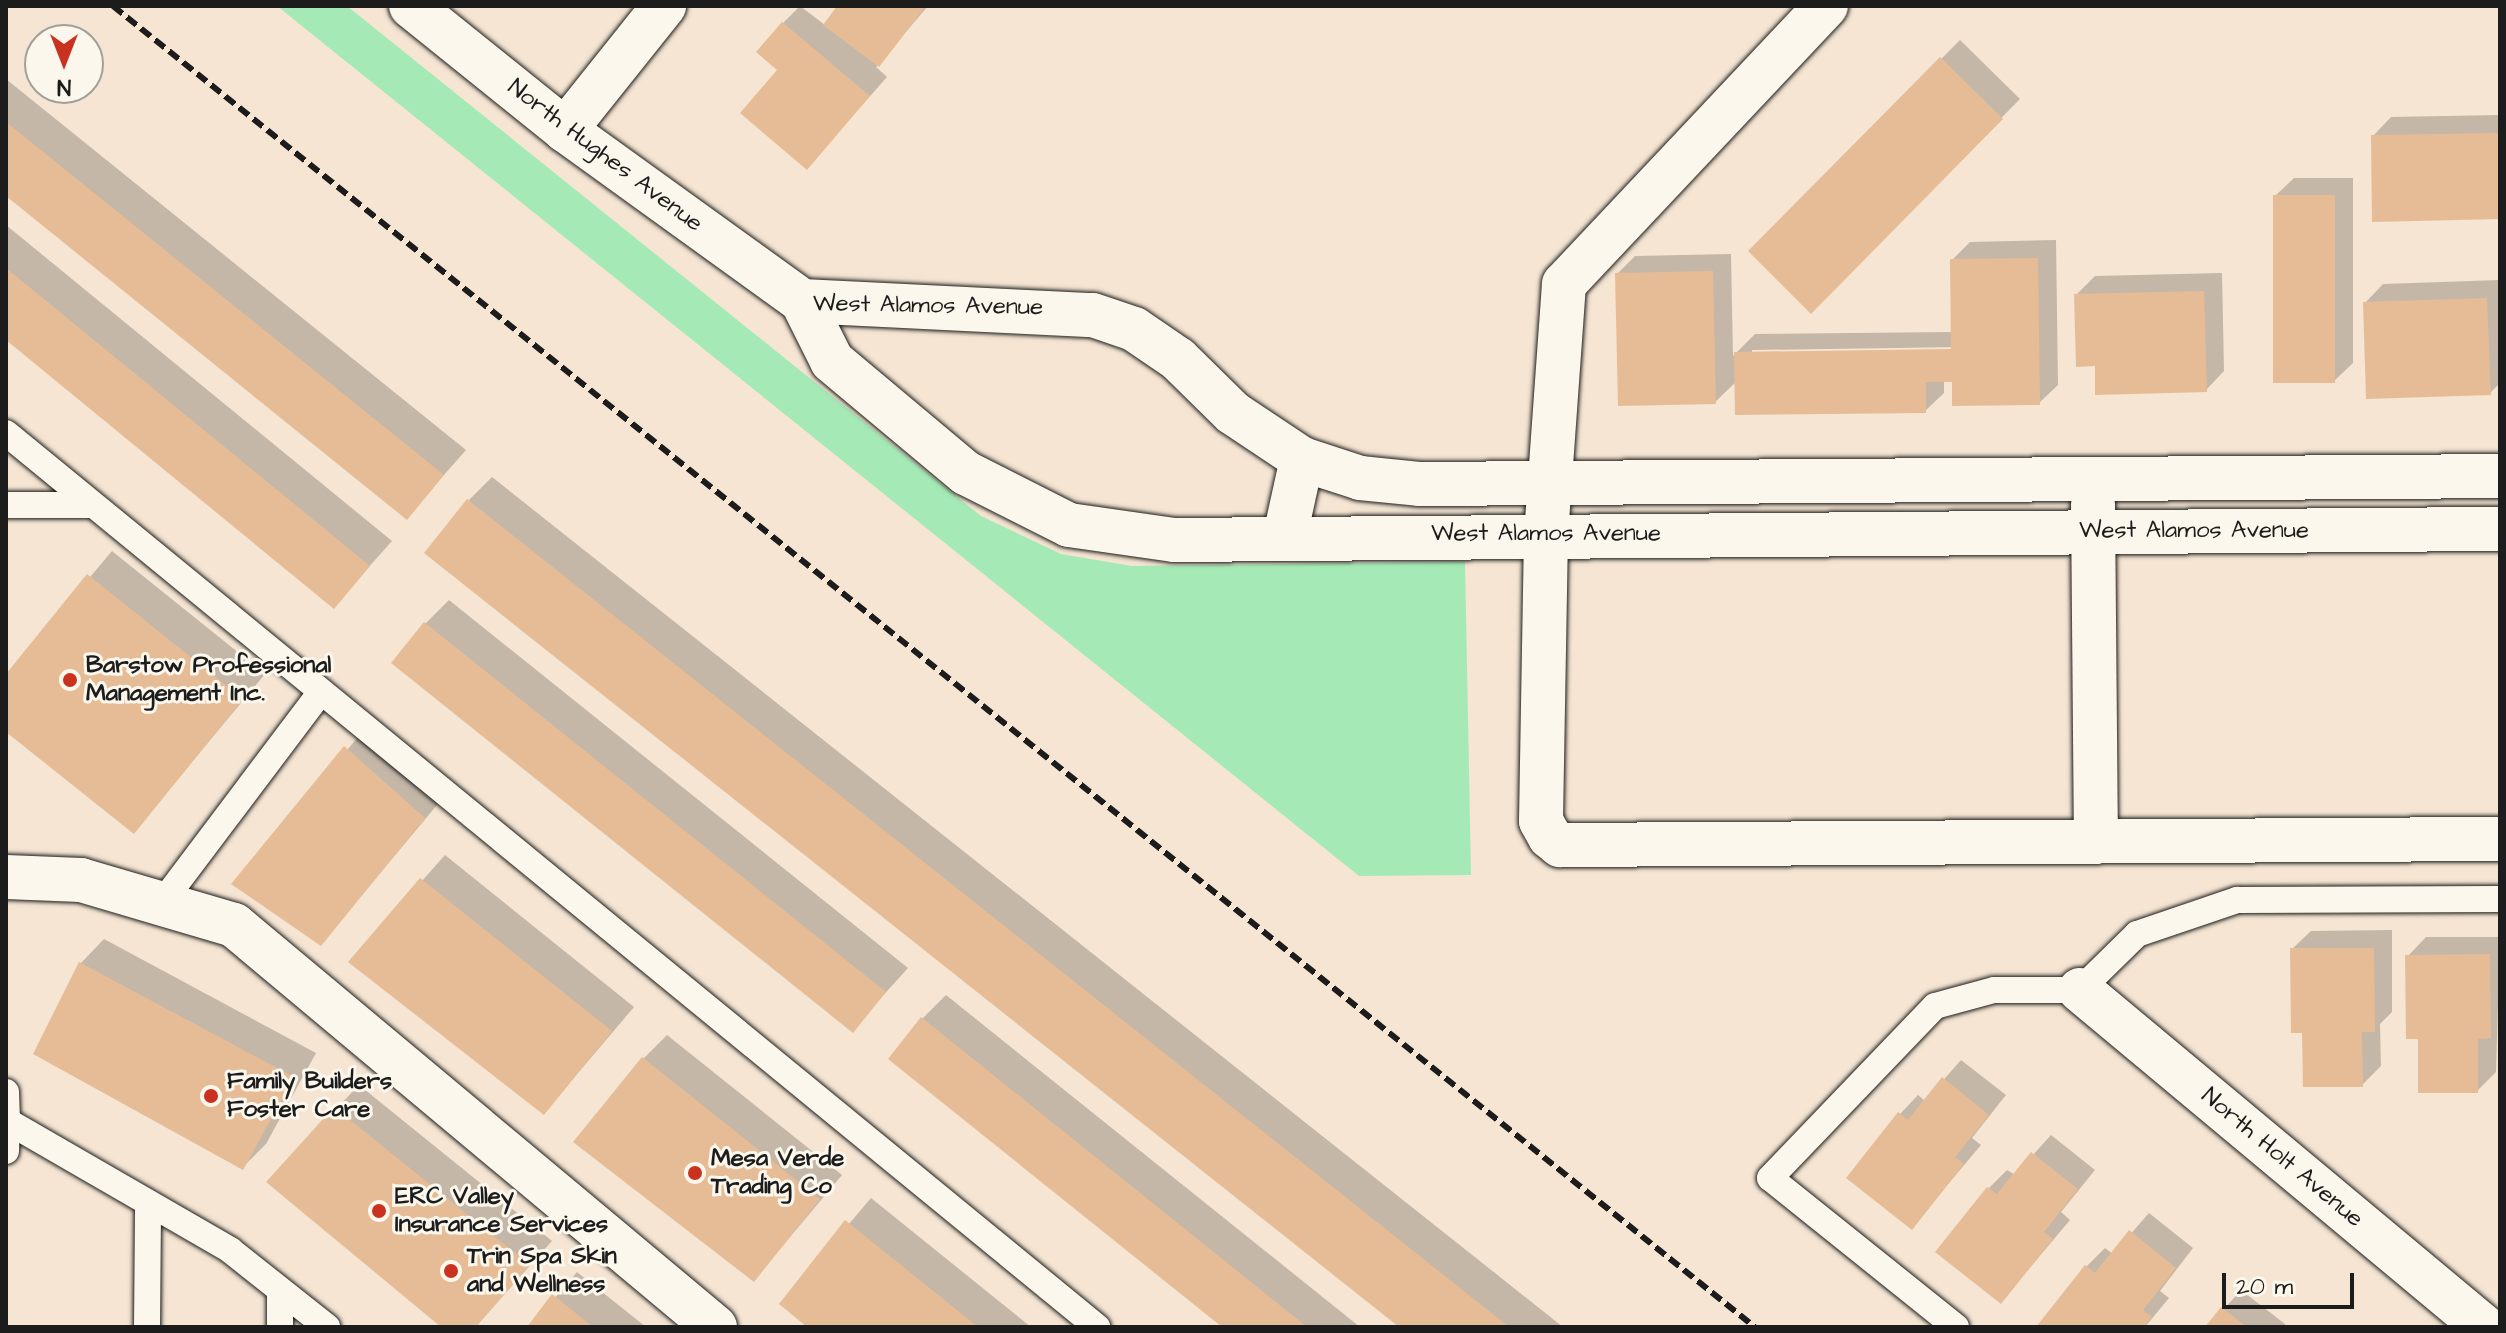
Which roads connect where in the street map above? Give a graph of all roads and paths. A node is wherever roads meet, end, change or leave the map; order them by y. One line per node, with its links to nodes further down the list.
1 (411, 6): 4 (street, North Hughes Avenue)
2 (664, 6): 4 (street)
3 (1826, 6): 10 (street)
4 (565, 130): 5 (street, North Hughes Avenue)
5 (802, 301): 7 (street, West Alamos Avenue); 16 (street, West Alamos Avenue)
6 (6, 433): 12 (lane)
7 (1302, 459): 10 (street, West Alamos Avenue); 16 (street)
8 (2500, 476): 9 (street, West Alamos Avenue)
9 (2092, 479): 10 (street, West Alamos Avenue); 14 (street)
10 (1552, 483): 15 (street)
11 (6, 505): 12 (lane)
12 (92, 505): 17 (lane)
13 (2500, 529): 14 (street, West Alamos Avenue)
14 (2093, 531): 15 (street, West Alamos Avenue); 19 (street)
15 (1546, 534): 16 (street, West Alamos Avenue); 19 (street)
16 (1285, 536)
17 (319, 694): 22 (lane); 33 (lane)
18 (2500, 839): 19 (street)
19 (2096, 842)
20 (6, 877): 22 (street)
21 (2500, 899): 23 (lane)
22 (161, 904): 32 (street)
23 (2080, 990): 34 (lane); 35 (street, North Holt Avenue)
24 (6, 1092): 25 (lane)
25 (7, 1121): 26 (lane); 27 (lane)
26 (6, 1151)
27 (148, 1203): 28 (lane); 29 (lane)
28 (280, 1291): 30 (lane); 31 (lane)
29 (147, 1327)
30 (280, 1327)
31 (327, 1327)
32 (715, 1327)
33 (1097, 1327)
34 (1956, 1327)
35 (2484, 1327)

